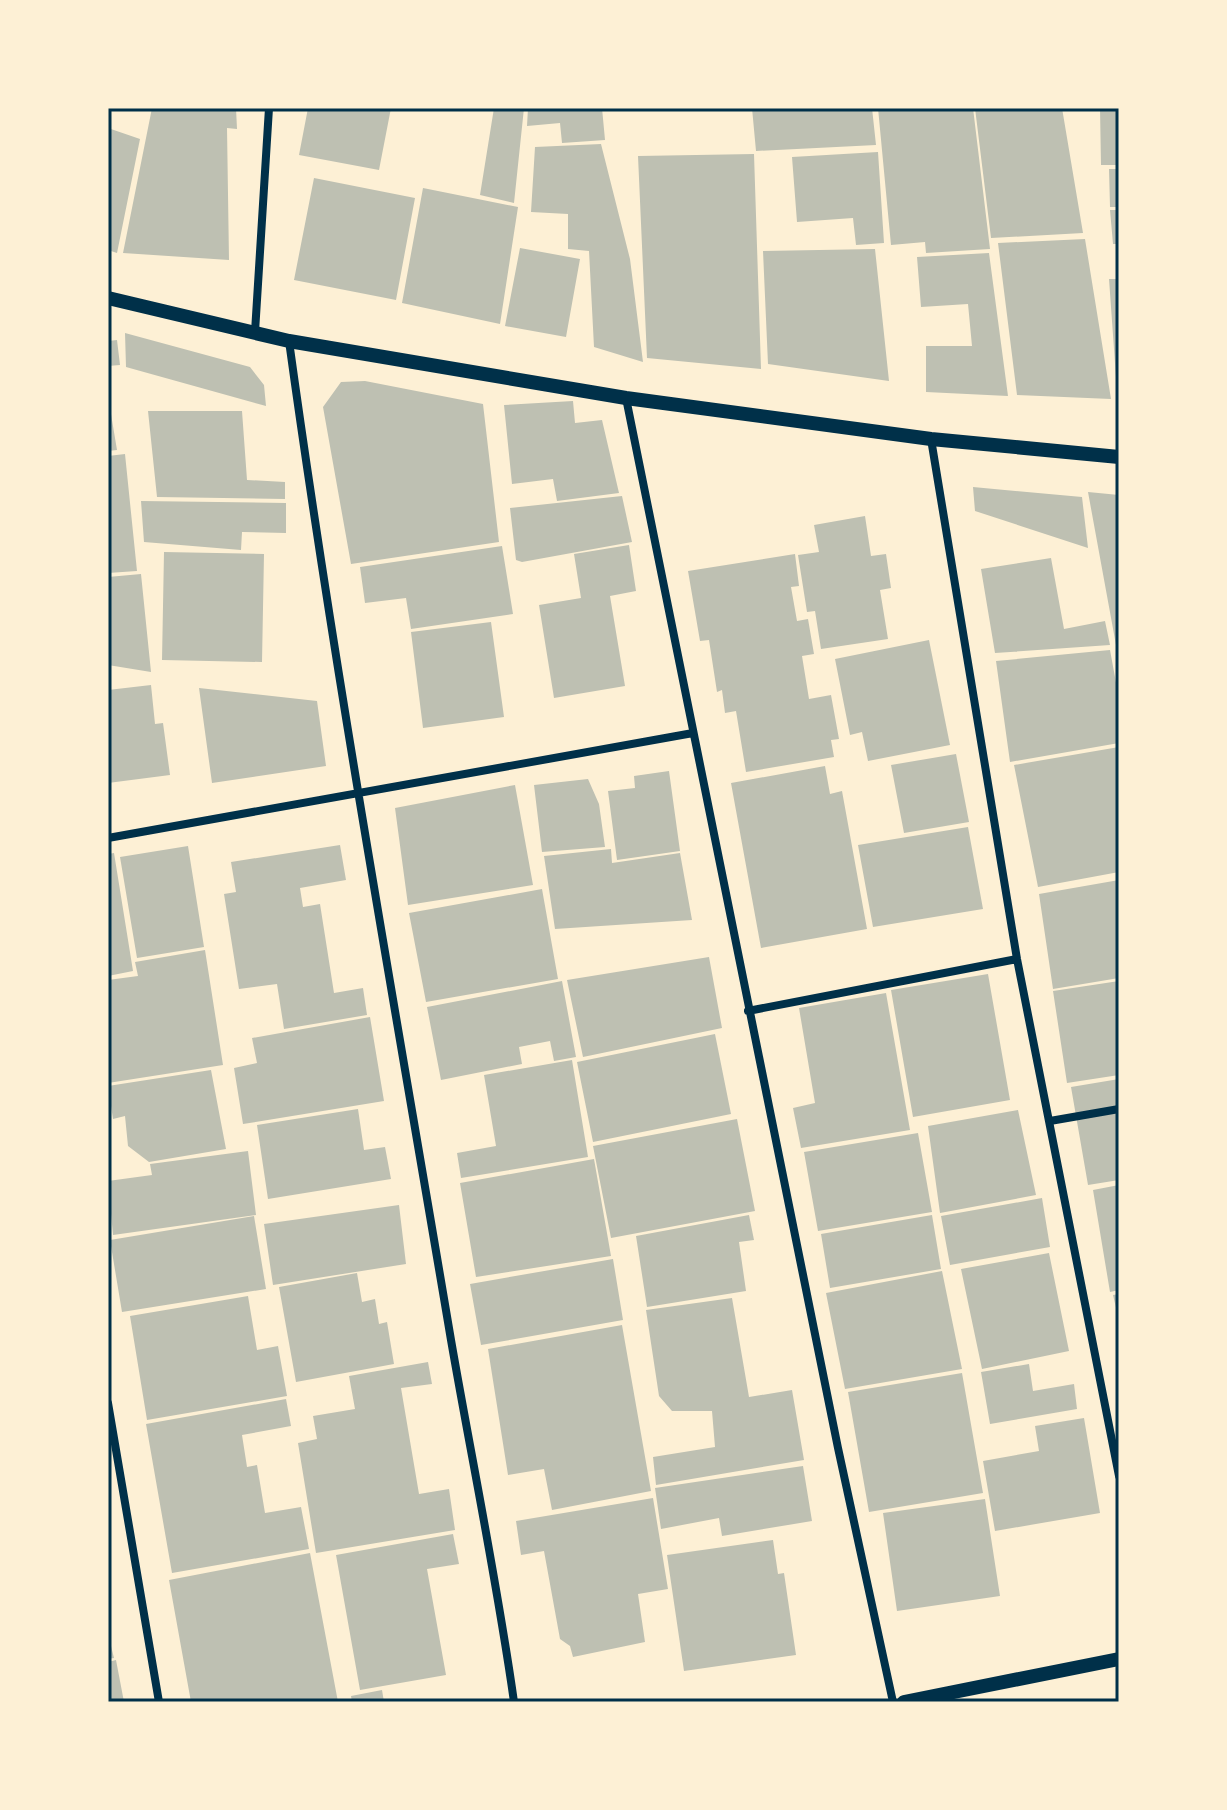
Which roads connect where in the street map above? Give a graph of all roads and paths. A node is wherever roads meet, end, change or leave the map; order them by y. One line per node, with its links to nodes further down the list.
1 (269, 108): 3 (street)
2 (108, 298): 3 (street)
3 (255, 332): 4 (street)
4 (289, 341): 5 (street); 9 (street)
5 (626, 398): 6 (street); 8 (street)
6 (931, 439): 7 (street); 11 (street)
7 (1119, 457)
8 (693, 733): 9 (street); 12 (street)
9 (358, 794): 10 (street); 19 (street)
10 (108, 838)
11 (1017, 959): 12 (street); 14 (street)
12 (748, 1011): 20 (street)
13 (1119, 1109): 14 (street)
14 (1050, 1121): 16 (street)
15 (108, 1403): 18 (street)
16 (1119, 1476)
17 (1119, 1659): 21 (street)
18 (159, 1702)
19 (514, 1702)
20 (893, 1702)
21 (904, 1702)

